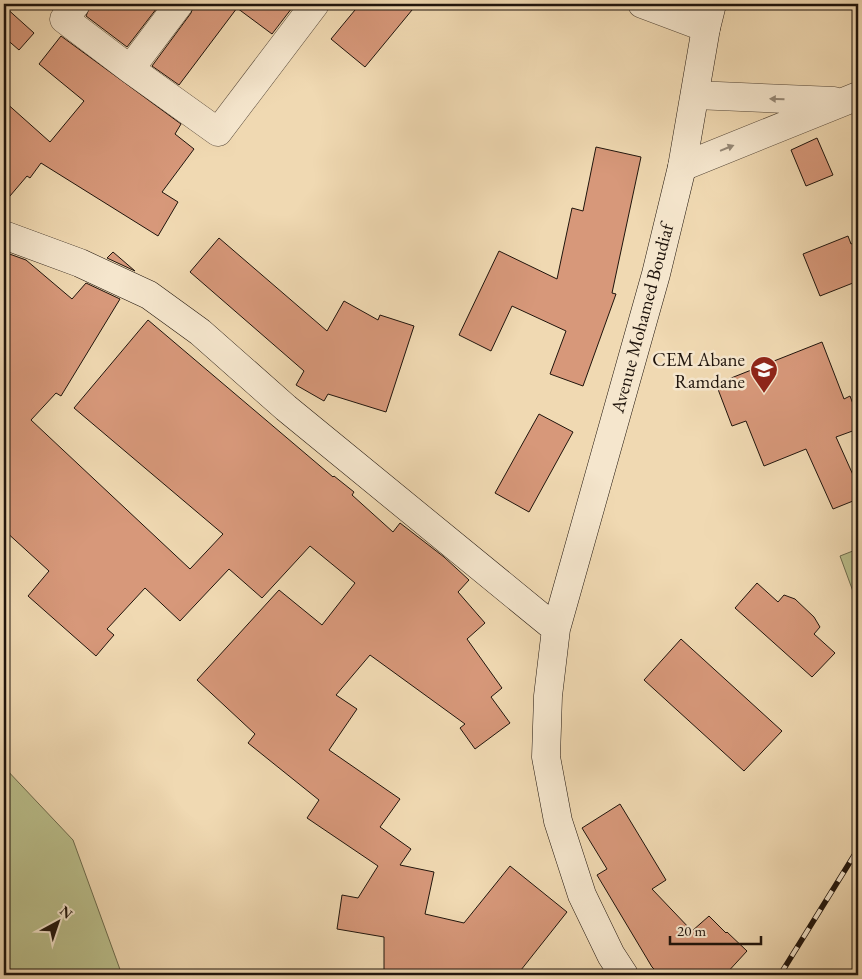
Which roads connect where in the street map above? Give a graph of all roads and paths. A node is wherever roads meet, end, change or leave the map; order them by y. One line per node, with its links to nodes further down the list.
1 (76, 4): 6 (street)
2 (179, 4): 6 (street)
3 (314, 4): 6 (street)
4 (642, 4): 5 (street)
5 (709, 16): 7 (street, Avenue Mohamed Boudiaf)
6 (130, 69)
7 (695, 95): 8 (street, one-way to 7); 9 (street, Avenue Mohamed Boudiaf)
8 (851, 99): 9 (street, one-way to 8)
9 (682, 167): 11 (street, Avenue Mohamed Boudiaf)
10 (4, 235): 11 (street)
11 (556, 629): 12 (street, Avenue Mohamed Boudiaf)
12 (624, 975)

